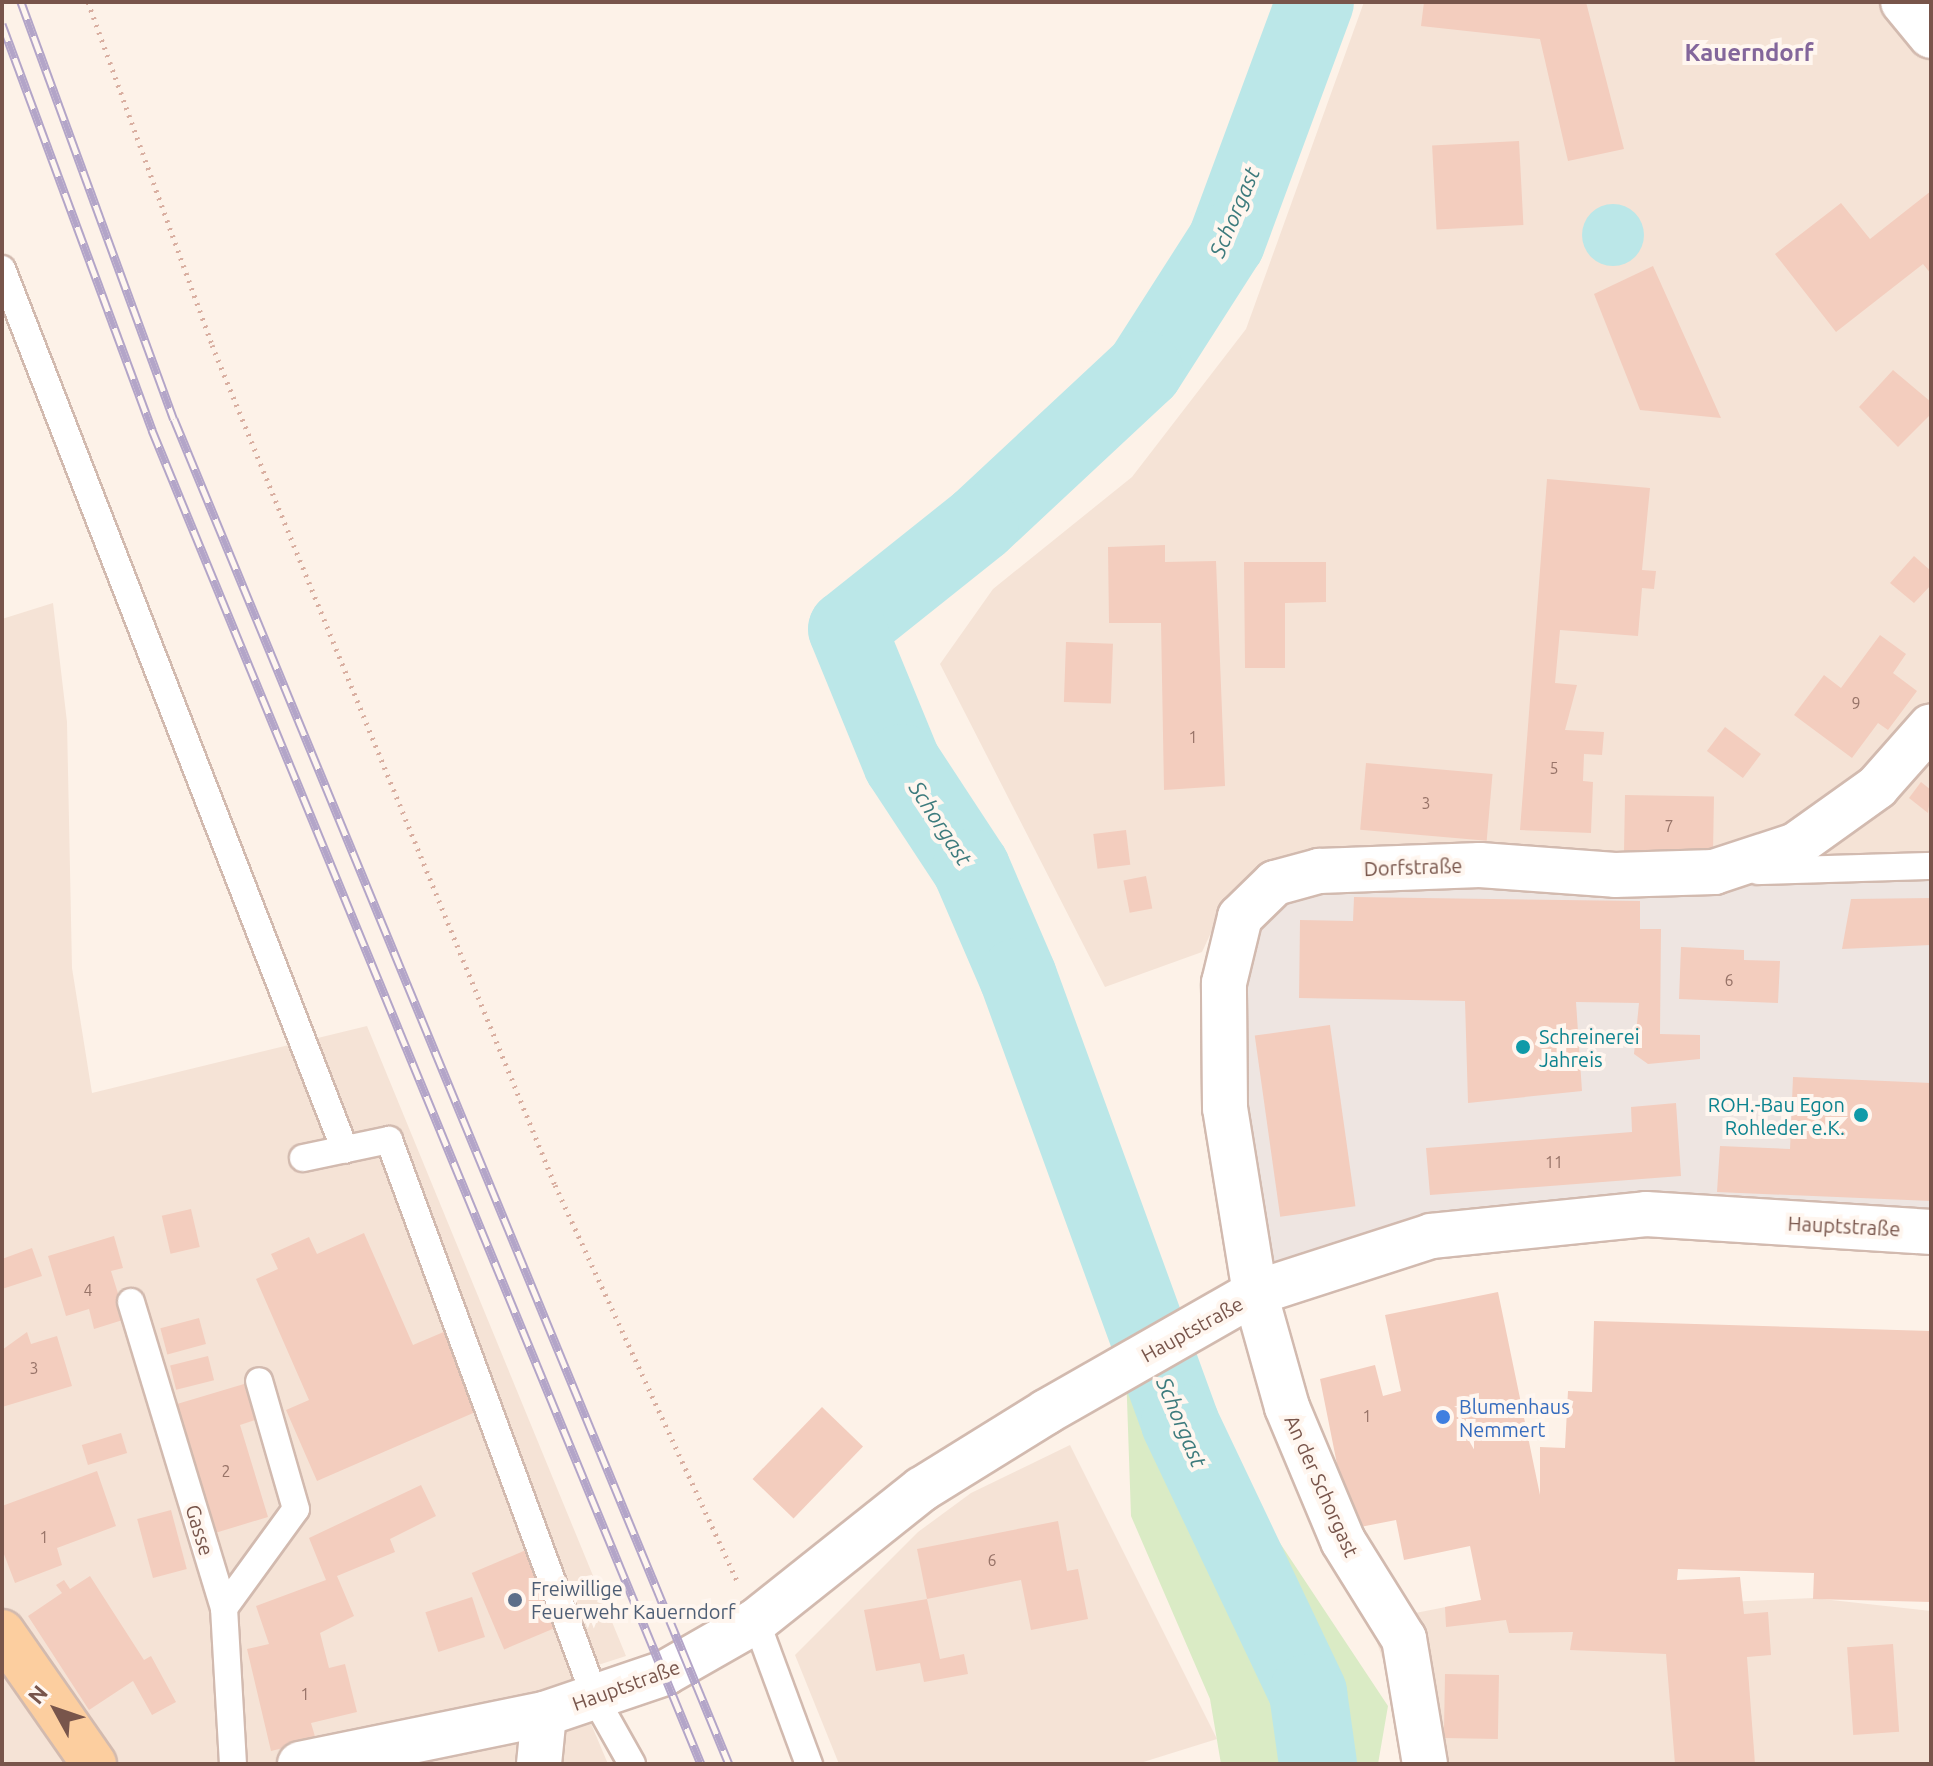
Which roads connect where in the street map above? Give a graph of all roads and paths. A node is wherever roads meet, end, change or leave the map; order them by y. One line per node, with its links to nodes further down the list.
1 (88, 2): 15 (path)
2 (1903, 2): 3 (main road)
3 (1931, 36)
4 (2, 269): 8 (lane)
5 (1931, 726): 7 (main road, Dorfstraße)
6 (1931, 866): 7 (lane)
7 (1714, 872): 11 (main road, Dorfstraße)
8 (345, 1150): 9 (lane); 17 (lane)
9 (303, 1158)
10 (1931, 1232): 11 (main road, Hauptstraße)
11 (1255, 1293): 15 (main road, Hauptstraße); 25 (main road, An der Schorgast)
12 (131, 1302): 14 (lane, Gasse)
13 (259, 1381): 14 (lane)
14 (224, 1608): 20 (lane, Gasse)
15 (756, 1621): 17 (main road, Hauptstraße); 24 (lane)
16 (2, 1632): 19 (main road)
17 (596, 1700): 18 (main road, Hauptstraße); 23 (lane)
18 (544, 1714): 21 (main road, Hauptstraße); 22 (main road)
19 (94, 1764)
20 (233, 1764)
21 (300, 1764)
22 (539, 1764)
23 (632, 1764)
24 (809, 1764)
25 (1425, 1764)

